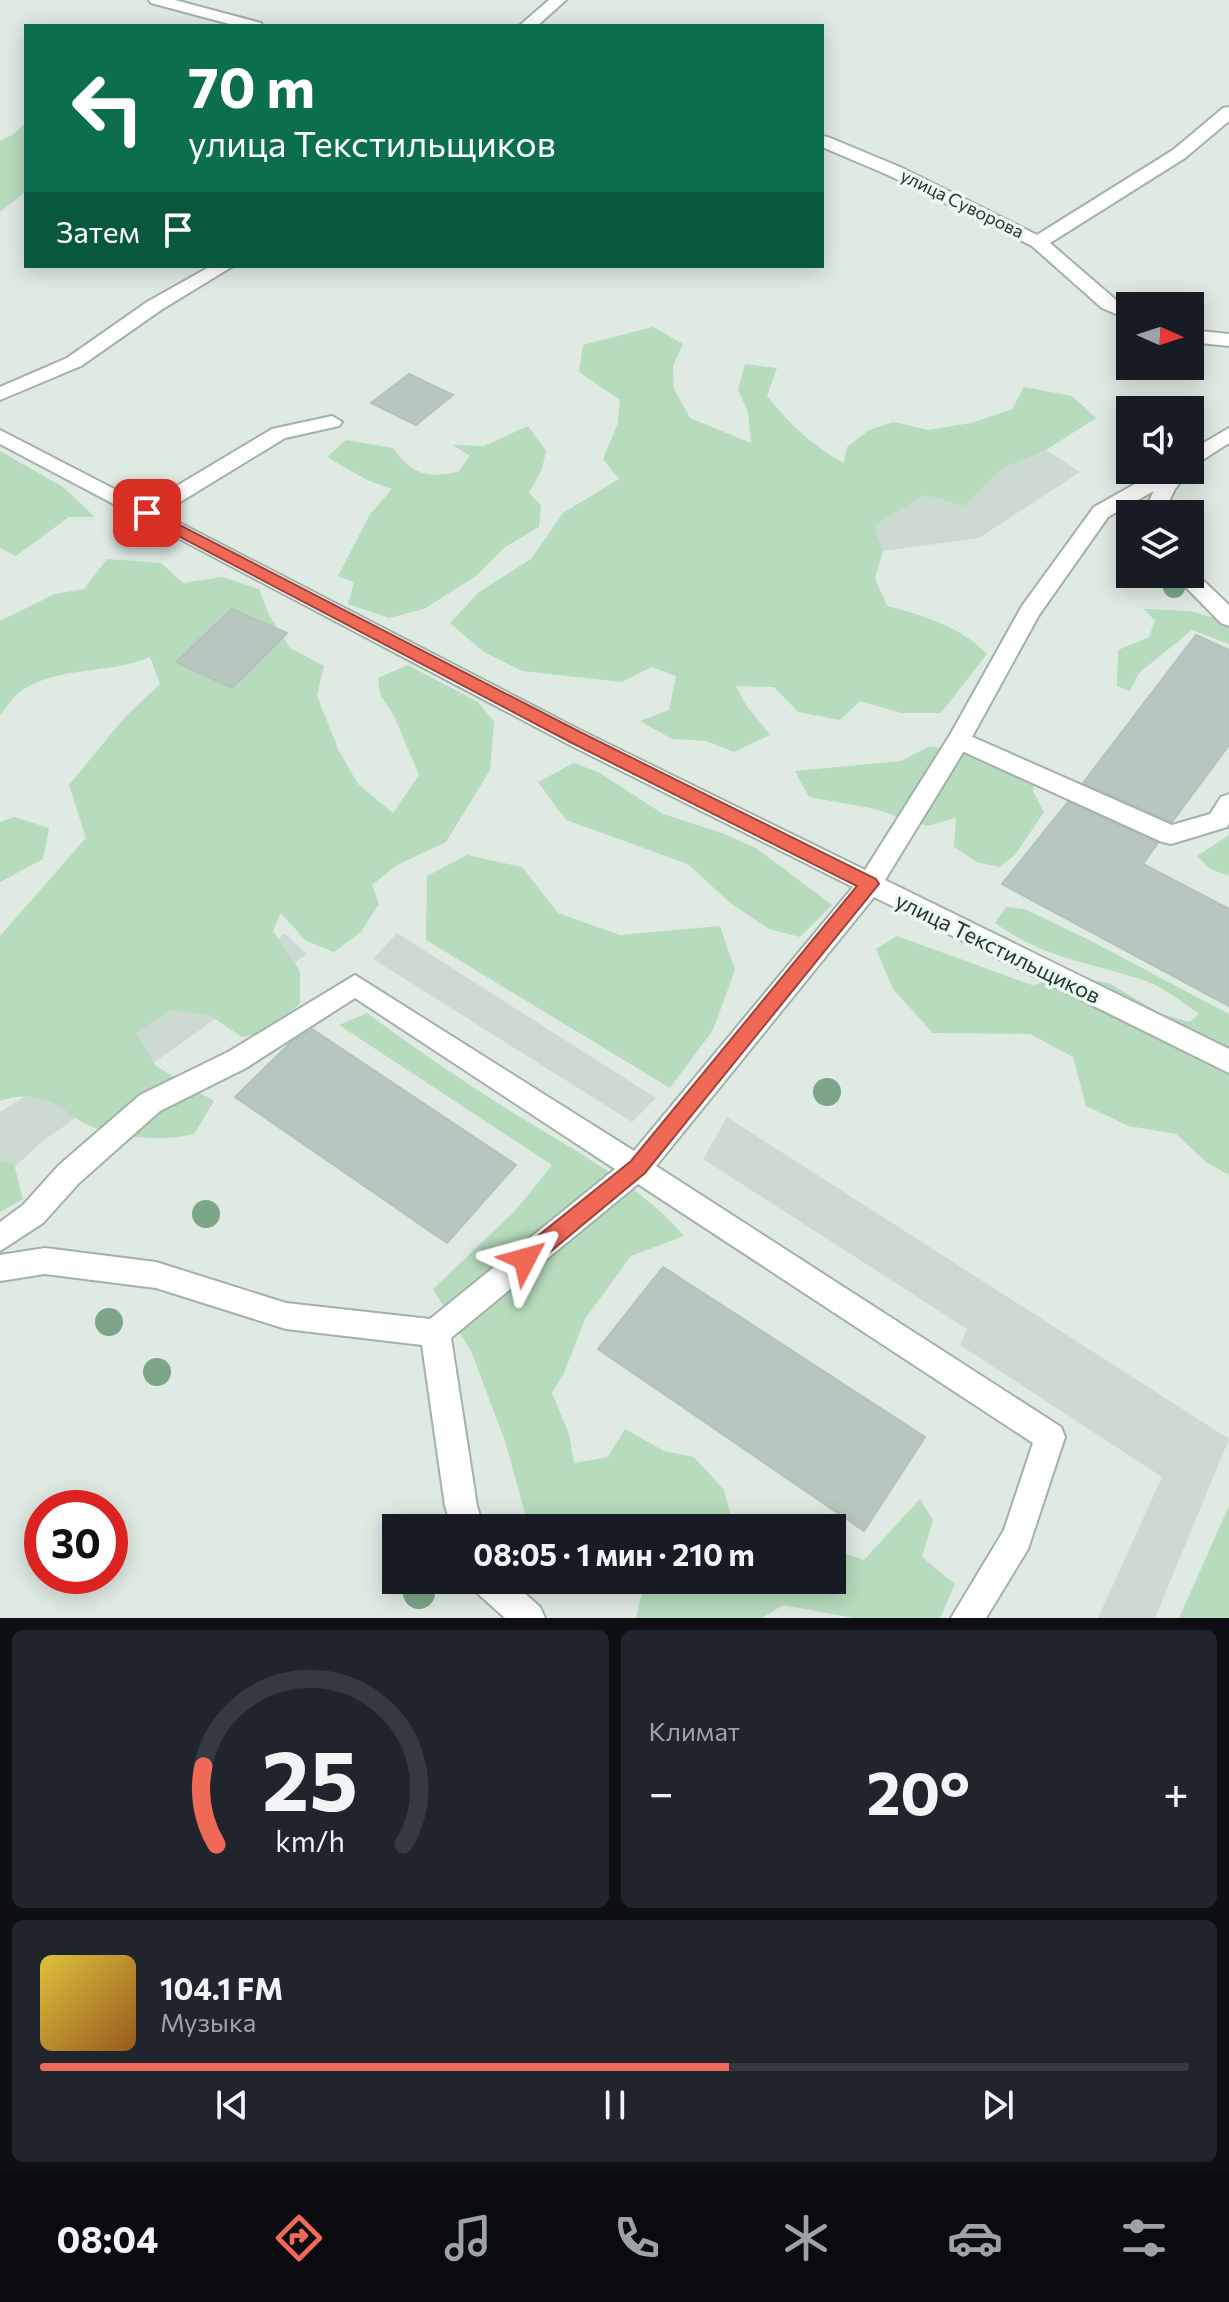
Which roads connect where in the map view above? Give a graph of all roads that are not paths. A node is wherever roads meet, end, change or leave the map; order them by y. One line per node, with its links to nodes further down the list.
1 (157, 0): 3 (street)
2 (558, 0): 4 (street)
3 (247, 24)
4 (529, 24)
5 (1229, 112): 7 (street)
6 (824, 142): 7 (street, улица Суворова)
7 (1038, 242): 9 (street, улица Суворова)
8 (220, 268): 14 (street)
9 (1116, 307)
10 (1204, 338): 11 (street)
11 (1229, 340)
12 (1204, 343): 13 (street)
13 (1229, 360)
14 (0, 394)
15 (332, 422): 20 (street)
16 (1229, 434): 18 (street)
17 (0, 436): 20 (street, улица Текстильщиков)
18 (1204, 451)
19 (1152, 484): 23 (street)
20 (147, 513): 25 (street, улица Текстильщиков)
21 (1198, 588): 22 (street)
22 (1229, 618)
23 (959, 740): 24 (street); 25 (street)
24 (1229, 803)
25 (870, 884): 26 (street, улица Текстильщиков); 27 (street)
26 (1229, 1062)
27 (638, 1167): 28 (street); 30 (street); 34 (street)
28 (0, 1238)
29 (0, 1268): 30 (street)
30 (435, 1333): 31 (street)
31 (464, 1514)
32 (502, 1594): 33 (street)
33 (529, 1618)
34 (967, 1618)

